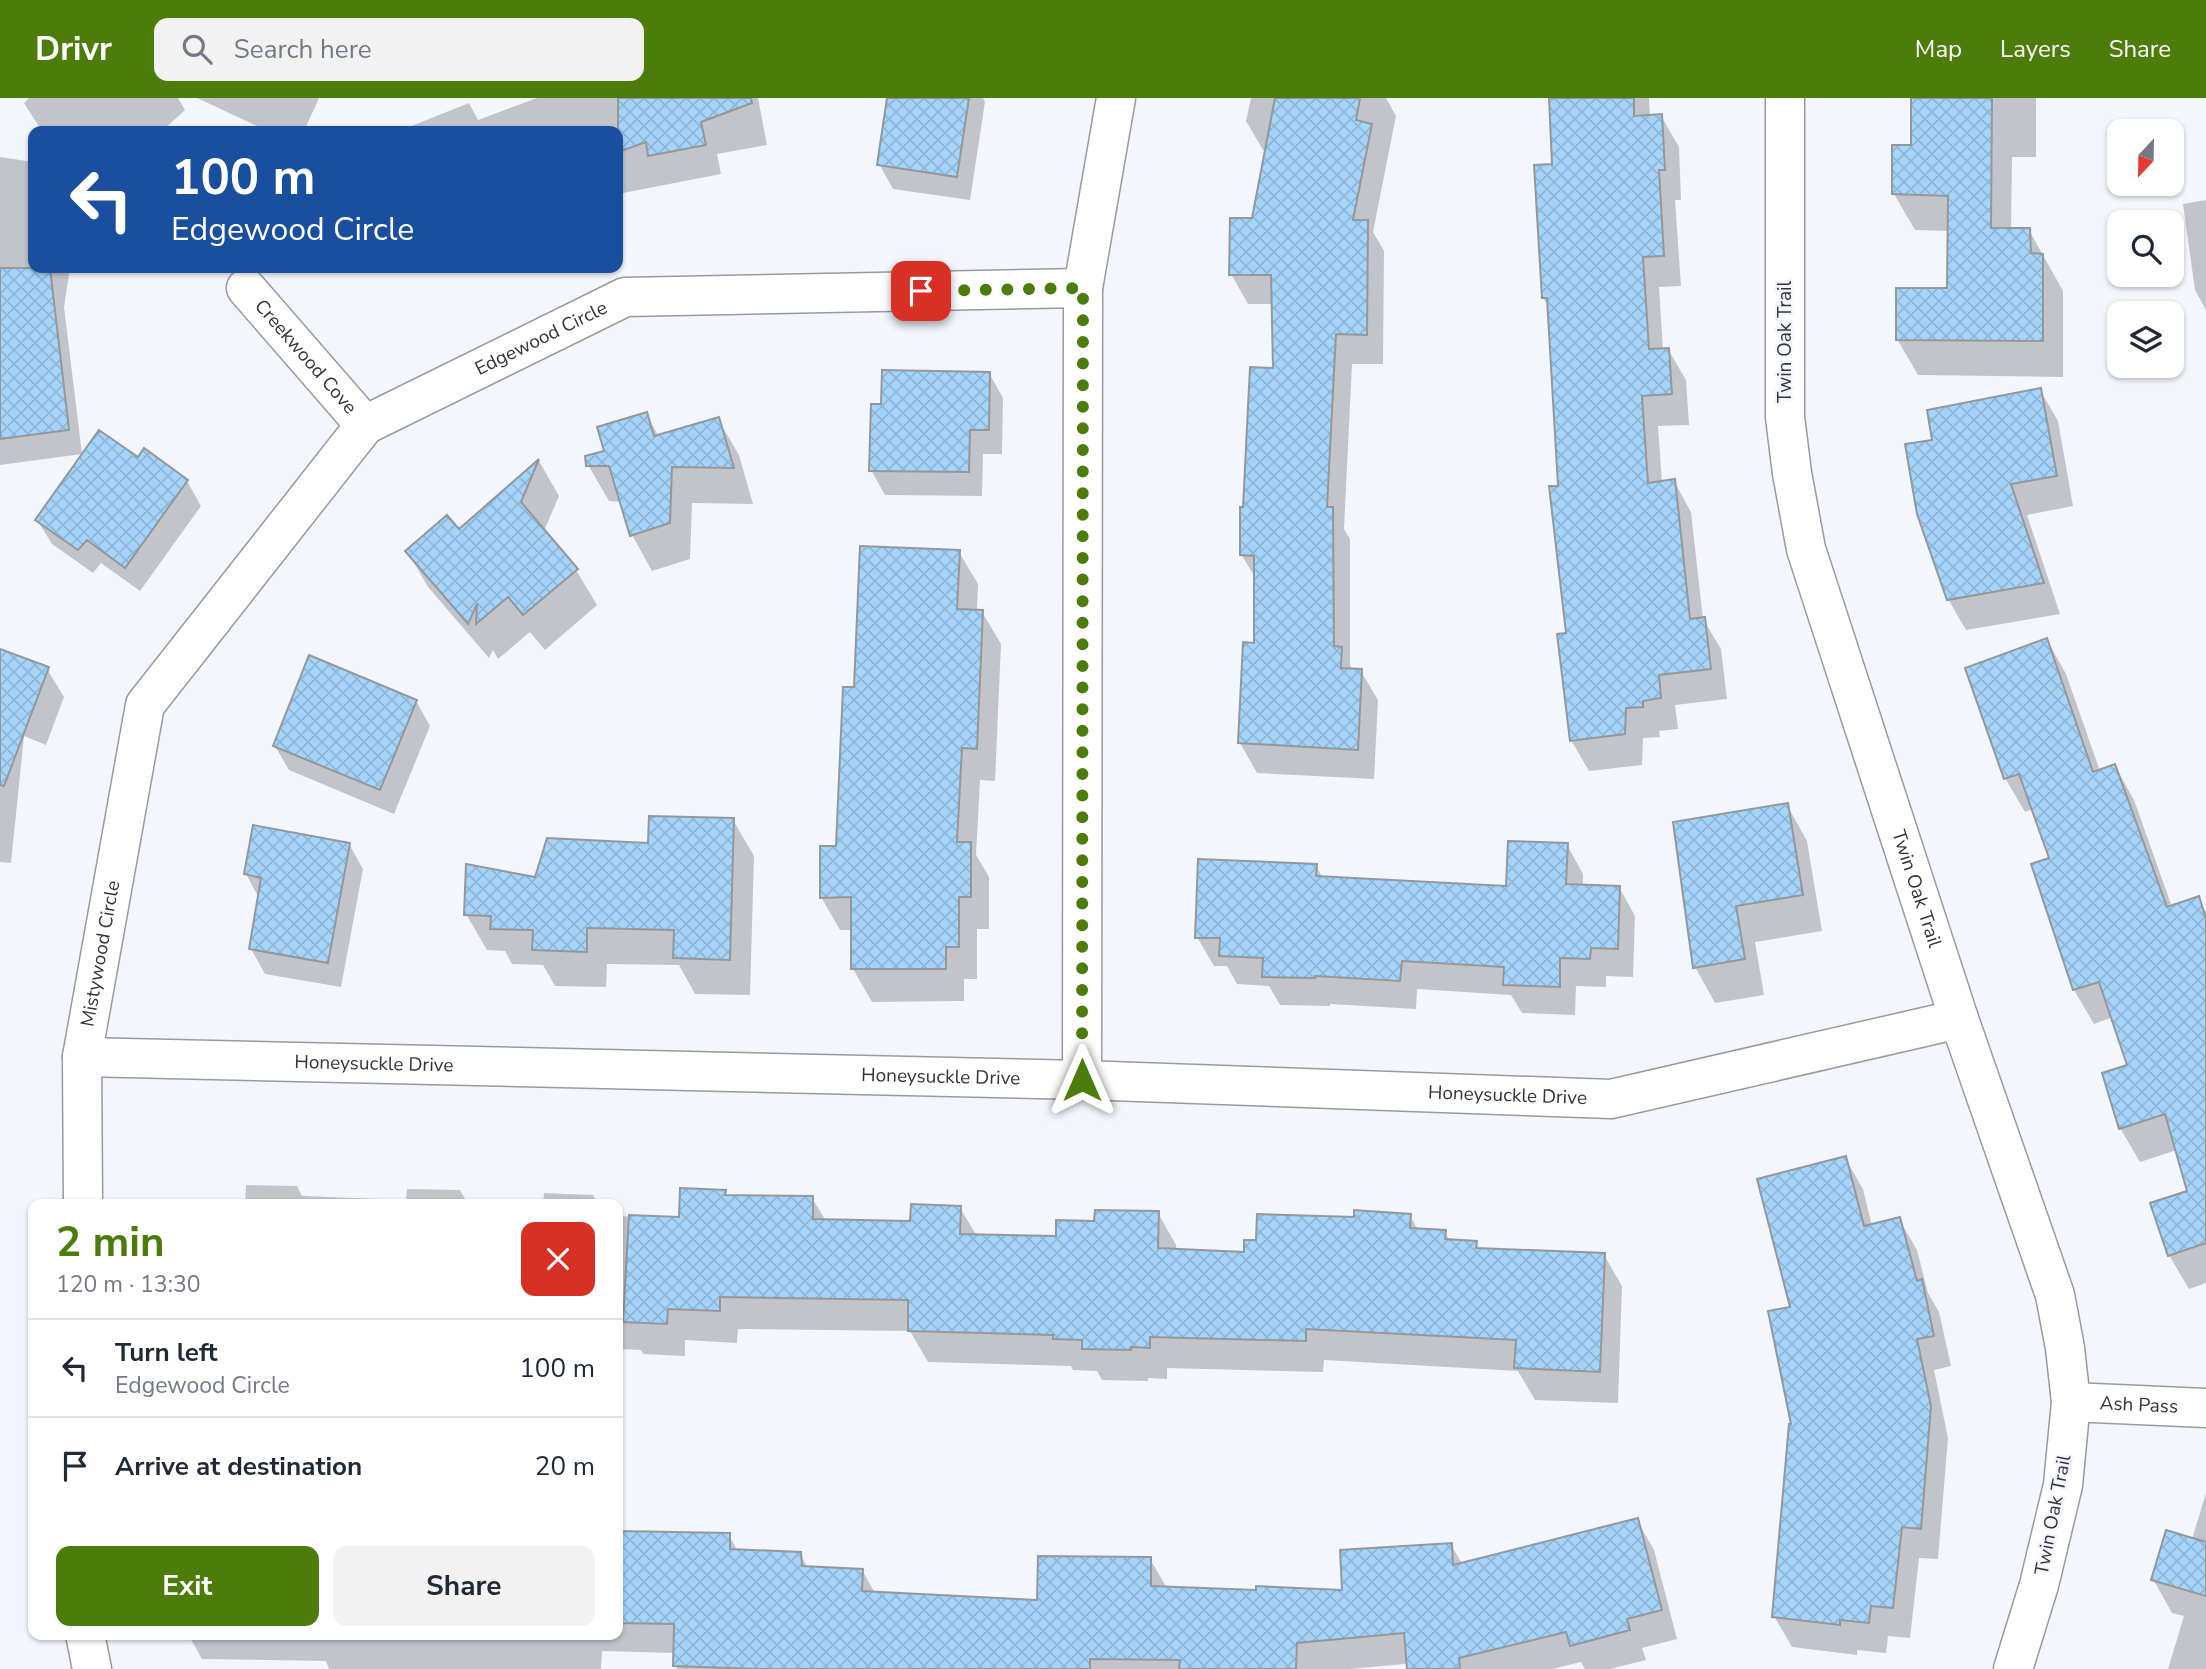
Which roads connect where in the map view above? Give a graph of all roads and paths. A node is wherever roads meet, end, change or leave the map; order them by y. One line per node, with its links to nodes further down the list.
1 (1116, 98): 4 (street)
2 (1785, 98): 7 (street, Twin Oak Trail)
3 (246, 288): 5 (street, Creekwood Cove)
4 (1083, 288): 5 (street, Edgewood Circle); 9 (street)
5 (365, 425): 6 (street, Edgewood Circle)
6 (145, 705): 8 (street, Mistywood Circle)
7 (1959, 1019): 9 (street, Honeysuckle Drive); 11 (street, Twin Oak Trail)
8 (82, 1057): 9 (street, Honeysuckle Drive); 10 (street, Mistywood Circle)
9 (1082, 1080)
10 (83, 1199)
11 (2071, 1402): 12 (street, Ash Pass); 15 (street, Twin Oak Trail)
12 (2206, 1408)
13 (86, 1640): 14 (street)
14 (92, 1669)
15 (2013, 1669)

